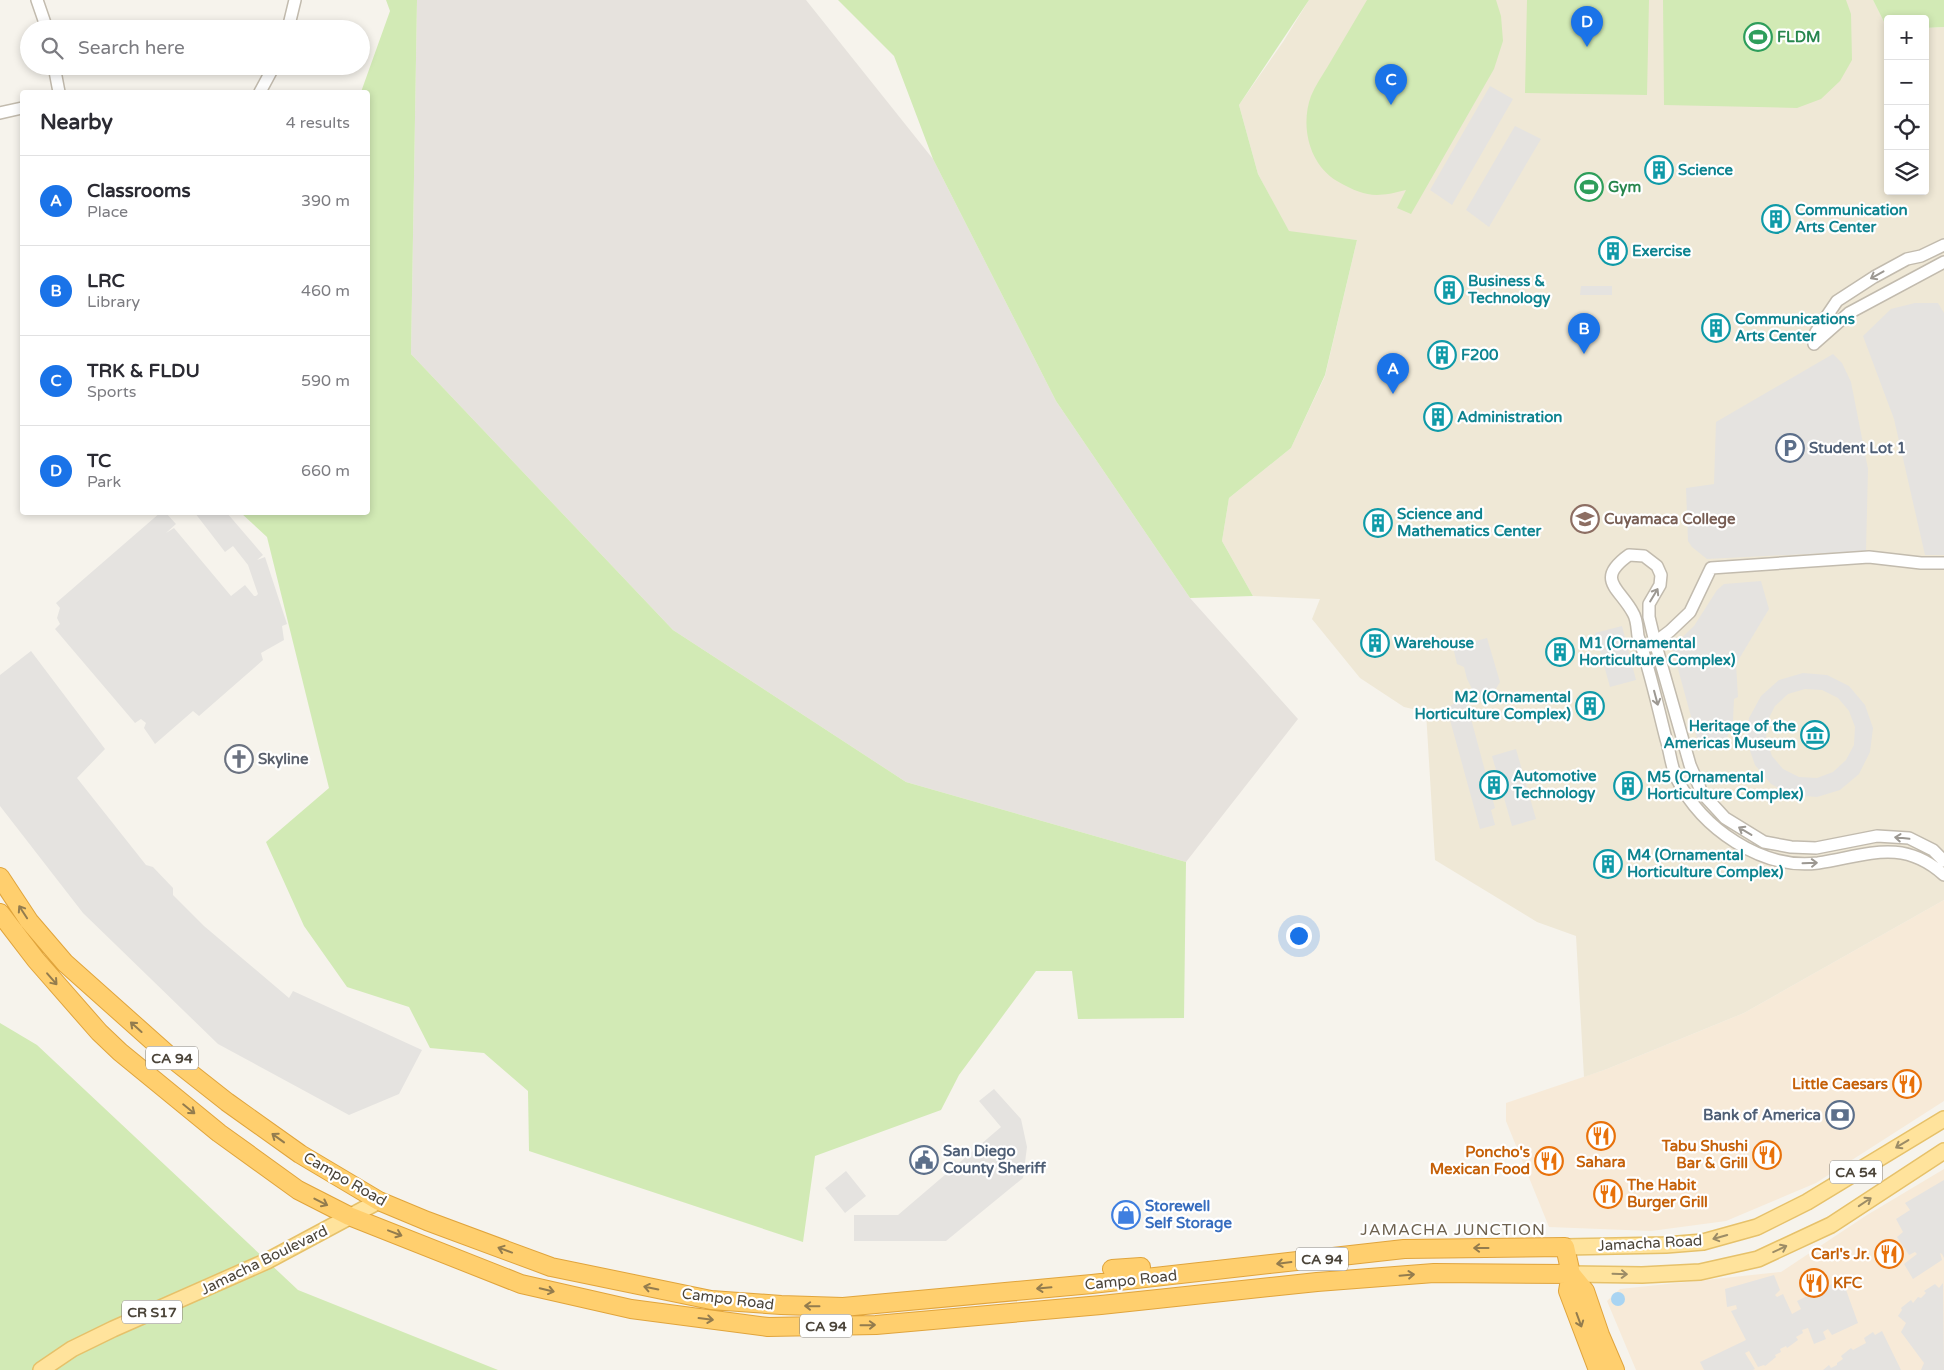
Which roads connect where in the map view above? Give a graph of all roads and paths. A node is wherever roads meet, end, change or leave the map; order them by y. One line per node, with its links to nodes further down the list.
1 (37, 0): 3 (street)
2 (295, 0): 4 (street)
3 (44, 20)
4 (290, 20)
5 (56, 75): 7 (street)
6 (269, 75): 8 (street)
7 (59, 90)
8 (261, 90)
9 (20, 108): 10 (street)
10 (0, 113)
11 (1944, 246): 13 (street); 13 (street, one-way to 13)
12 (1944, 262): 13 (street)
13 (1929, 270)
14 (1944, 563): 15 (street)
15 (1656, 642): 16 (street); 16 (street, one-way to 16); 17 (street, one-way to 15)
16 (1644, 651): 18 (street, one-way to 18)
17 (1944, 861)
18 (1944, 875)
19 (0, 877): 23 (highway, Campo Road / CA 94, one-way to 19)
20 (0, 913): 24 (highway, Campo Road / CA 94, one-way to 24)
21 (1944, 1119): 25 (main road, Jamacha Road / CA 54, one-way to 25)
22 (1944, 1151): 28 (main road, Jamacha Road / CA 54, one-way to 22)
23 (379, 1201): 24 (main road, Jamacha Boulevard / CR S17); 27 (highway, Campo Road / CA 94, one-way to 23)
24 (349, 1216): 28 (highway, Campo Road / CA 94, one-way to 28); 29 (main road, Jamacha Boulevard / CR S17)
25 (1565, 1247): 27 (highway, Campo Road / CA 94, one-way to 27); 28 (highway)
26 (1112, 1269): 27 (highway)
27 (1203, 1272)
28 (1571, 1274): 30 (highway, one-way to 30); 31 (highway)
29 (41, 1370)
30 (1598, 1370)
31 (1615, 1370)

